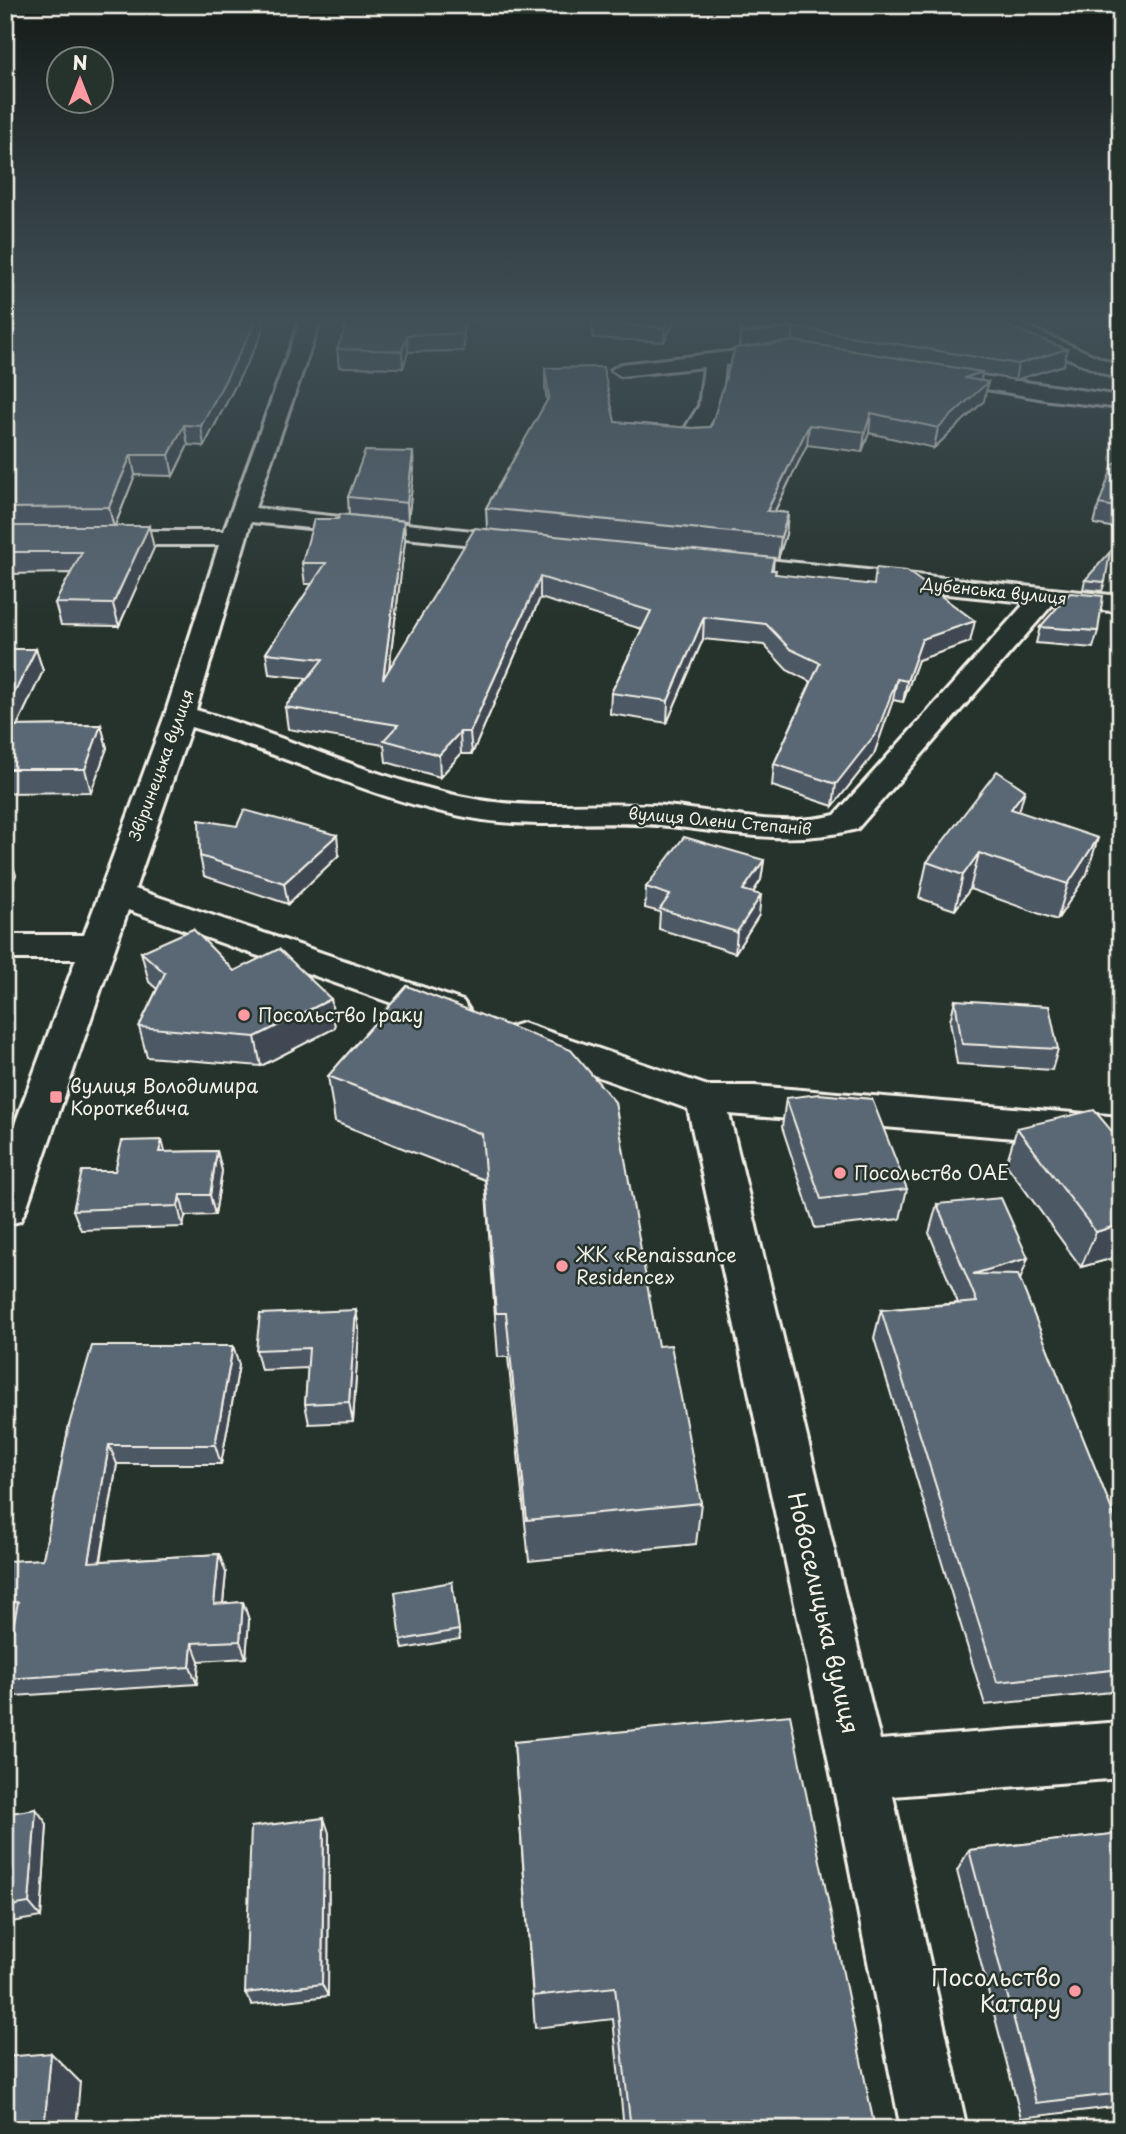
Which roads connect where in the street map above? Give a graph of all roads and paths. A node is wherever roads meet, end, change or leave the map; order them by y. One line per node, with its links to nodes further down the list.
1 (276, 418): 4 (street, Звіринецька вулиця)
2 (703, 418): 3 (street)
3 (690, 438)
4 (238, 526): 5 (street); 6 (street); 10 (street, Звіринецька вулиця)
5 (5, 538)
6 (545, 545)
7 (698, 561): 8 (street, Дубенська вулиця)
8 (1045, 597): 9 (street, Дубенська вулиця); 10 (street, вулиця Олени Степанів)
9 (1121, 604)
10 (180, 715): 11 (street, Звіринецька вулиця)
11 (115, 894): 13 (street, Звіринецька вулиця); 14 (street)
12 (5, 947): 13 (street)
13 (96, 947): 16 (street, Звіринецька вулиця)
14 (706, 1100): 15 (street); 18 (street, Новоселицька вулиця)
15 (1121, 1132)
16 (5, 1209)
17 (1121, 1750): 18 (street)
18 (859, 1770): 19 (street, Новоселицька вулиця)
19 (934, 2129)

